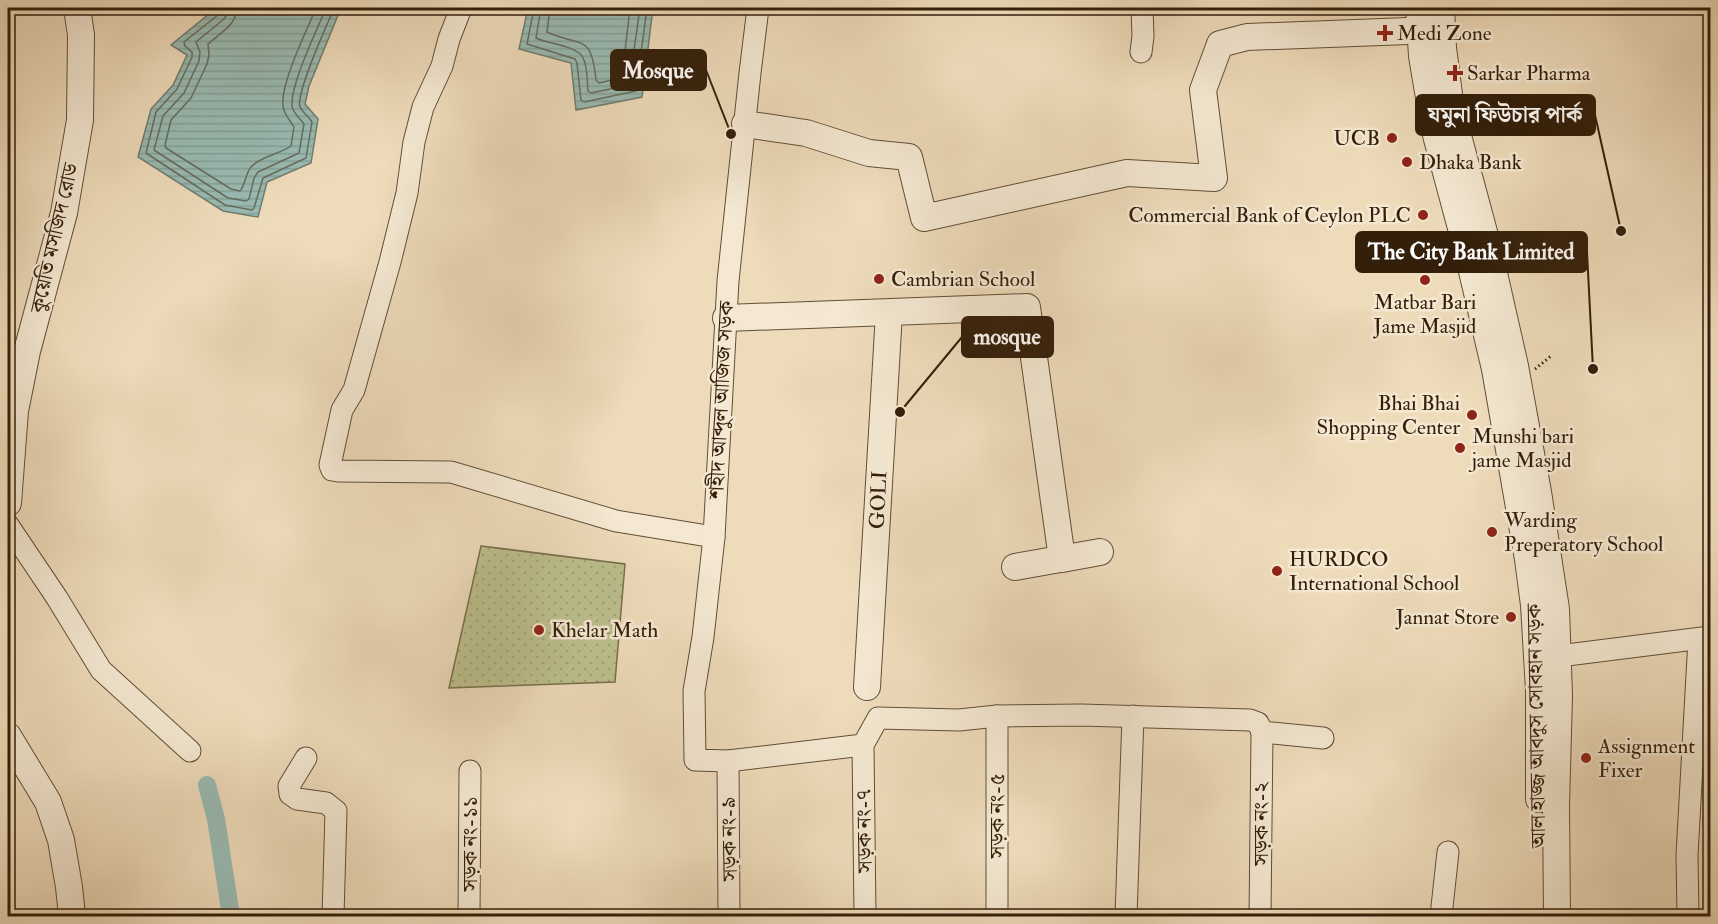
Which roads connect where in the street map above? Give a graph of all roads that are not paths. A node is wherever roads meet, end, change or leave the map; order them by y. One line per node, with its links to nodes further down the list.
1 (77, 8): 14 (street, কুয়েতি মসজিদ রোড)
2 (461, 8): 16 (street)
3 (758, 8): 11 (street, শহীদ আব্দুল আজিজ সড়ক)
4 (1142, 8): 10 (street)
5 (1419, 8): 41 (street, আল হাজ্জ আবদুস সোবহান সড়ক)
6 (1441, 8): 19 (street)
7 (1667, 8): 8 (lane)
8 (1672, 8)
9 (1408, 31): 11 (street)
10 (1141, 52)
11 (745, 124): 13 (street, শহীদ আব্দুল আজিজ সড়ক)
12 (889, 313): 13 (street); 17 (street); 20 (street, GOLI)
13 (726, 318): 16 (street, শহীদ আব্দুল আজিজ সড়ক)
14 (8, 503)
15 (8, 525): 27 (street)
16 (714, 537): 29 (street, শহীদ আব্দুল আজিজ সড়ক)
17 (1015, 567)
18 (1705, 638): 19 (street); 43 (street)
19 (1559, 656): 42 (street)
20 (867, 687)
21 (998, 716): 22 (street); 26 (street); 37 (street, সড়ক নং-৫)
22 (1132, 716): 23 (street); 38 (street)
23 (1262, 732): 25 (street); 39 (street, সড়ক নং-২)
24 (8, 736): 32 (street)
25 (1323, 738)
26 (863, 745): 29 (street); 36 (street, সড়ক নং-৭)
27 (190, 751)
28 (306, 758): 33 (street)
29 (728, 761): 35 (street, সড়ক নং-৯)
30 (470, 771): 34 (street, সড়ক নং-১১)
31 (1448, 852): 40 (street)
32 (72, 916)
33 (333, 916)
34 (469, 916)
35 (729, 916)
36 (866, 916)
37 (998, 916)
38 (1126, 916)
39 (1260, 916)
40 (1441, 916)
41 (1539, 916)
42 (1557, 916)
43 (1688, 916)

